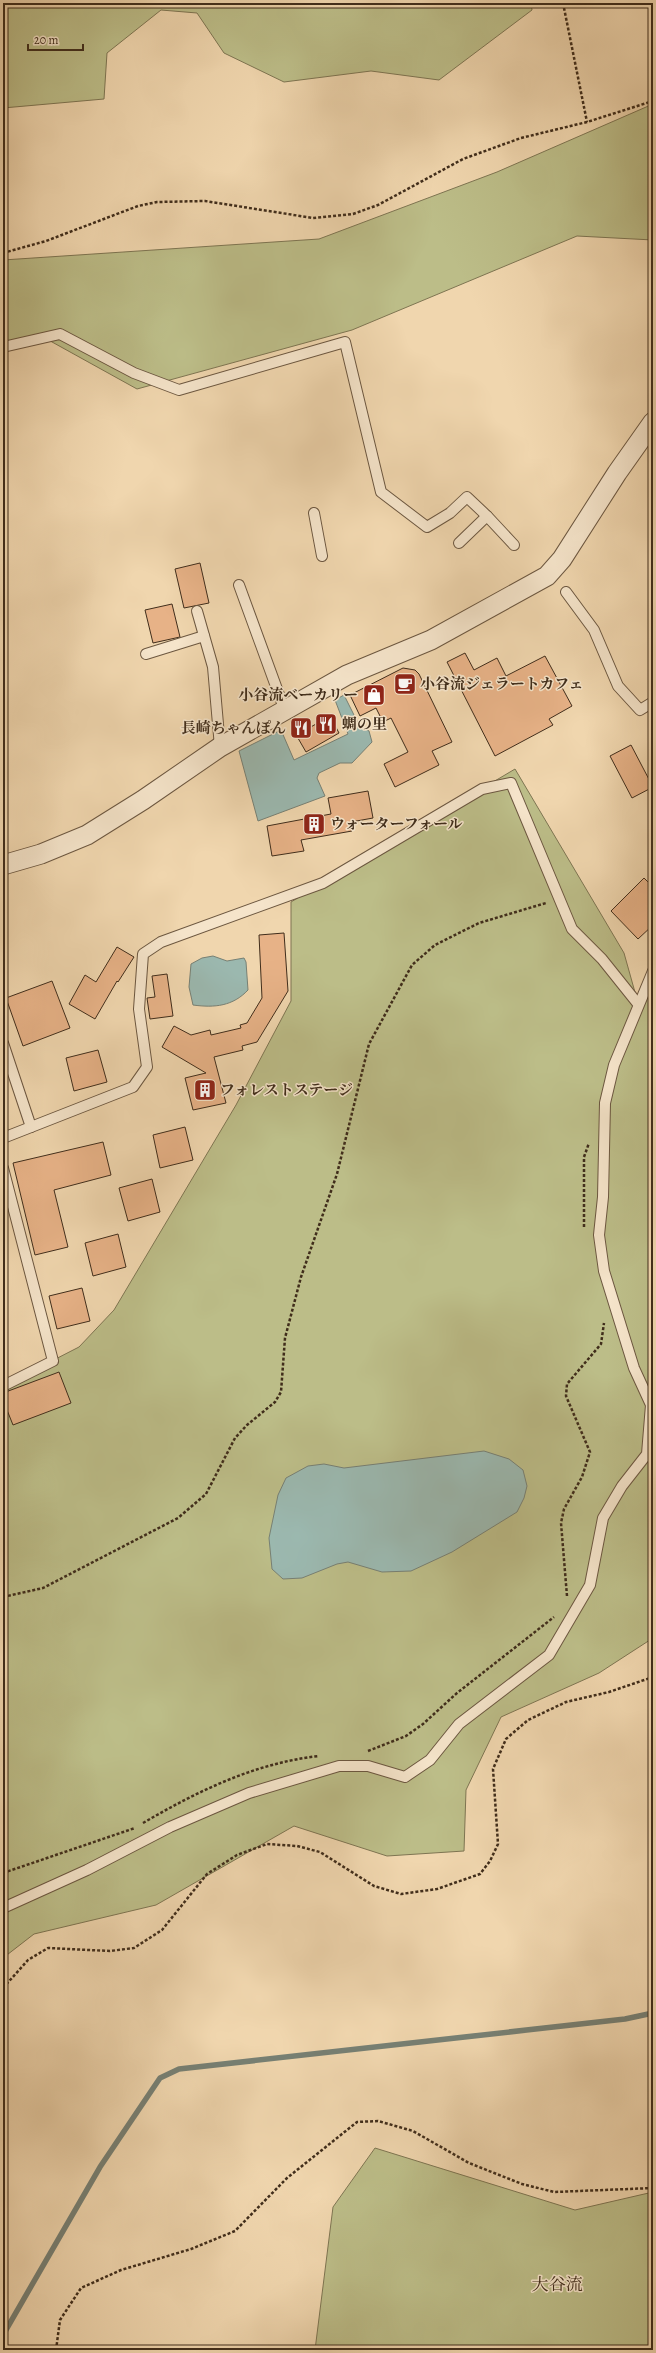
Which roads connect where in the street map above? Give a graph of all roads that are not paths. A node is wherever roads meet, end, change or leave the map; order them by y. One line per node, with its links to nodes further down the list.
1 (3, 348): 4 (lane)
2 (653, 422): 14 (street)
3 (314, 514): 7 (lane)
4 (487, 516): 5 (lane); 6 (lane)
5 (460, 543)
6 (514, 544)
7 (322, 556)
8 (239, 585): 14 (lane)
9 (566, 592): 13 (lane)
10 (197, 611): 11 (lane)
11 (204, 636): 12 (lane); 15 (lane)
12 (146, 654)
13 (653, 702)
14 (285, 711): 15 (street)
15 (220, 747): 16 (street)
16 (3, 865)
17 (653, 971): 18 (lane)
18 (638, 1004): 20 (lane); 24 (lane)
19 (3, 1043): 20 (lane)
20 (31, 1127): 21 (lane)
21 (3, 1138)
22 (3, 1168): 23 (lane)
23 (3, 1386)
24 (3, 1908)

